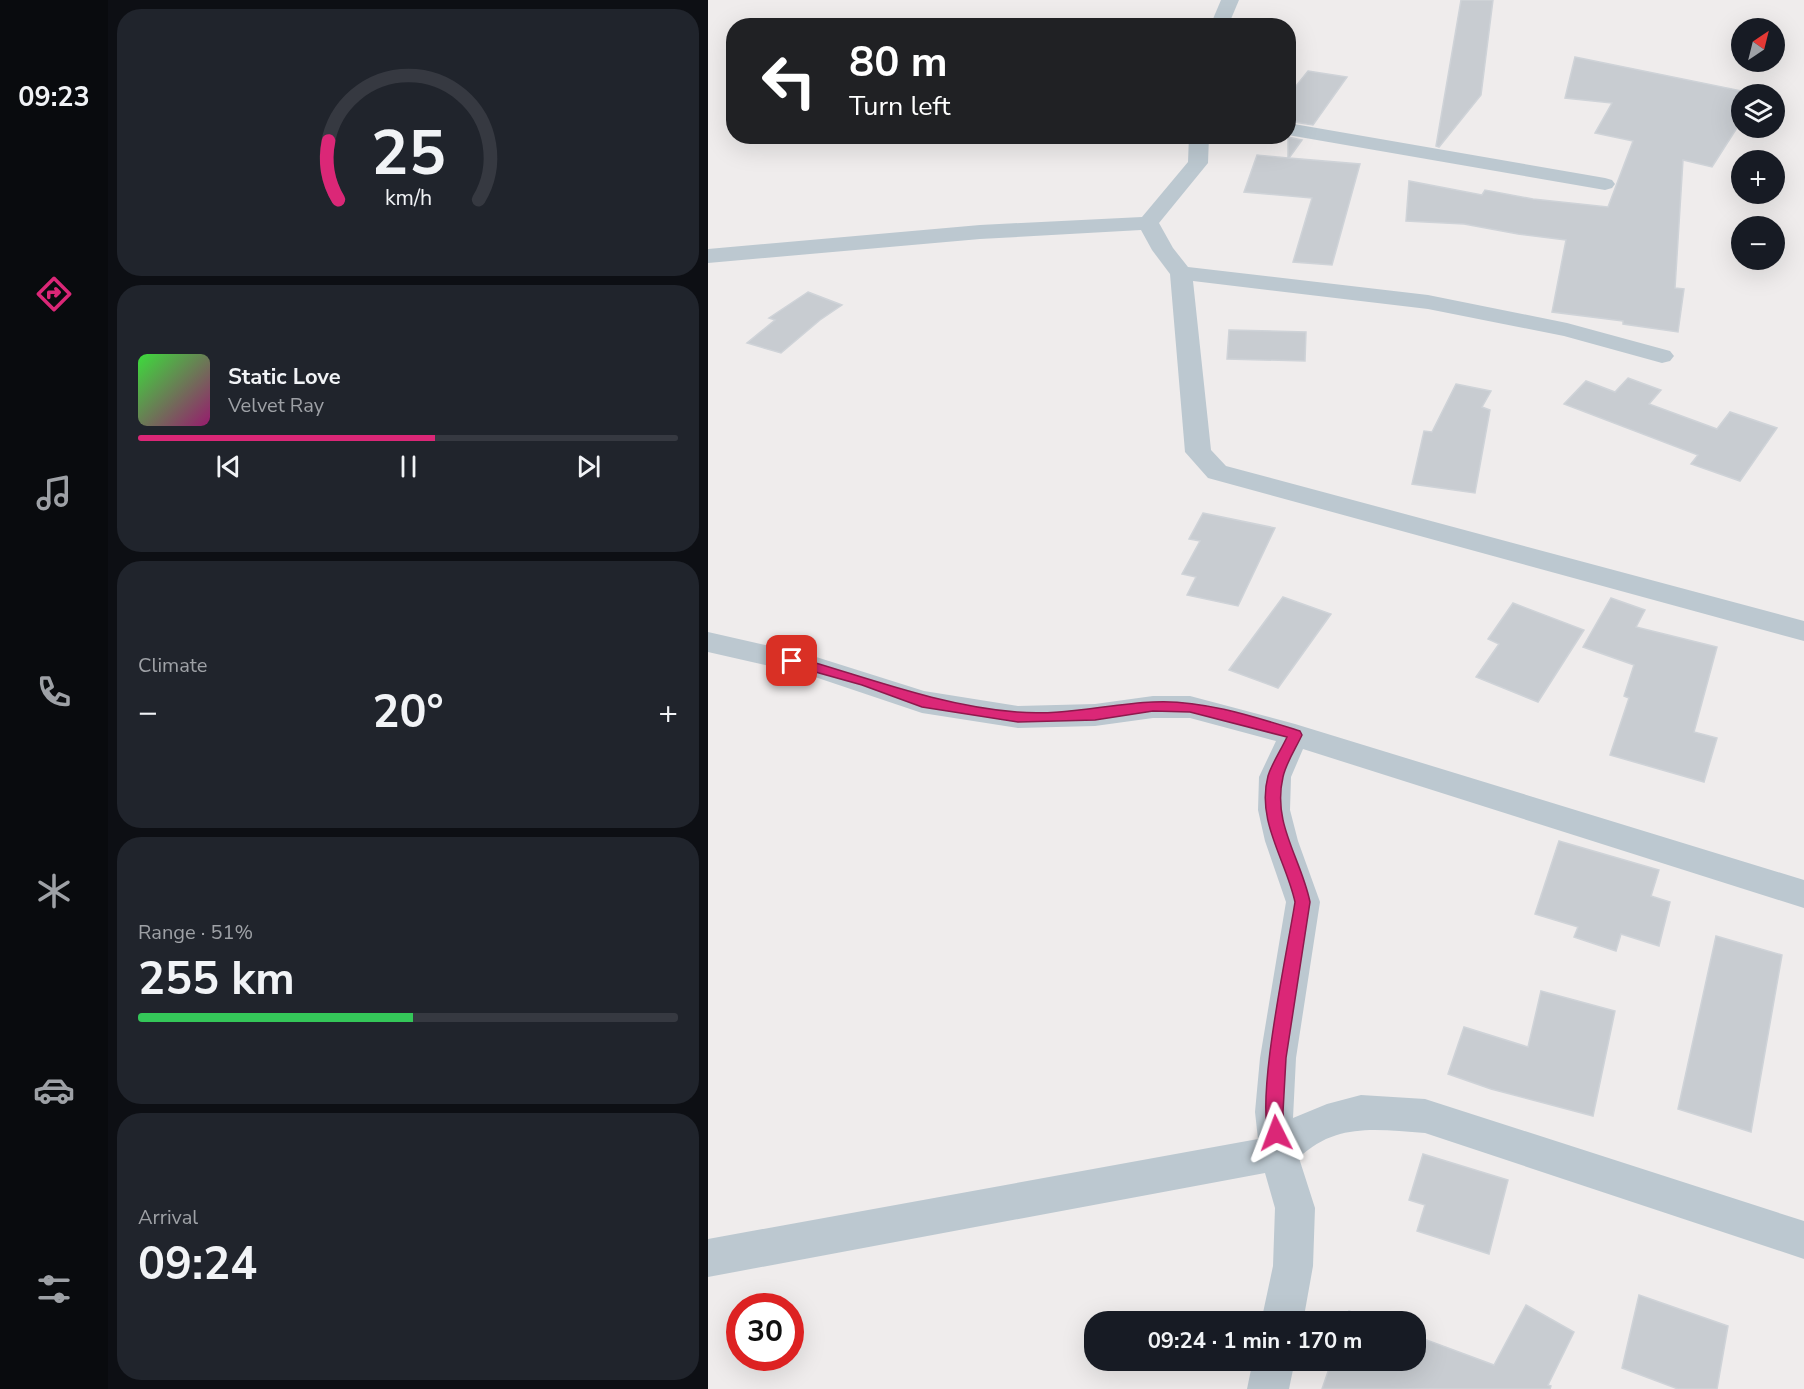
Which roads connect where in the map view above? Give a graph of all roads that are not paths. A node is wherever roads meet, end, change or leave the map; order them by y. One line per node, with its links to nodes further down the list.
1 (1230, 0): 2 (street)
2 (1222, 18)
3 (1296, 130): 5 (street)
4 (1199, 144): 6 (street)
5 (1605, 184)
6 (1148, 223): 7 (street); 8 (street)
7 (708, 256)
8 (1181, 273): 9 (street); 10 (street)
9 (1662, 356)
10 (1804, 631)
11 (708, 642): 12 (street)
12 (1295, 735): 13 (street); 14 (street)
13 (1804, 894)
14 (1278, 1153): 15 (street); 16 (street); 17 (street)
15 (1804, 1240)
16 (708, 1258)
17 (1284, 1311)
18 (1272, 1371): 19 (street)
19 (1268, 1389)

